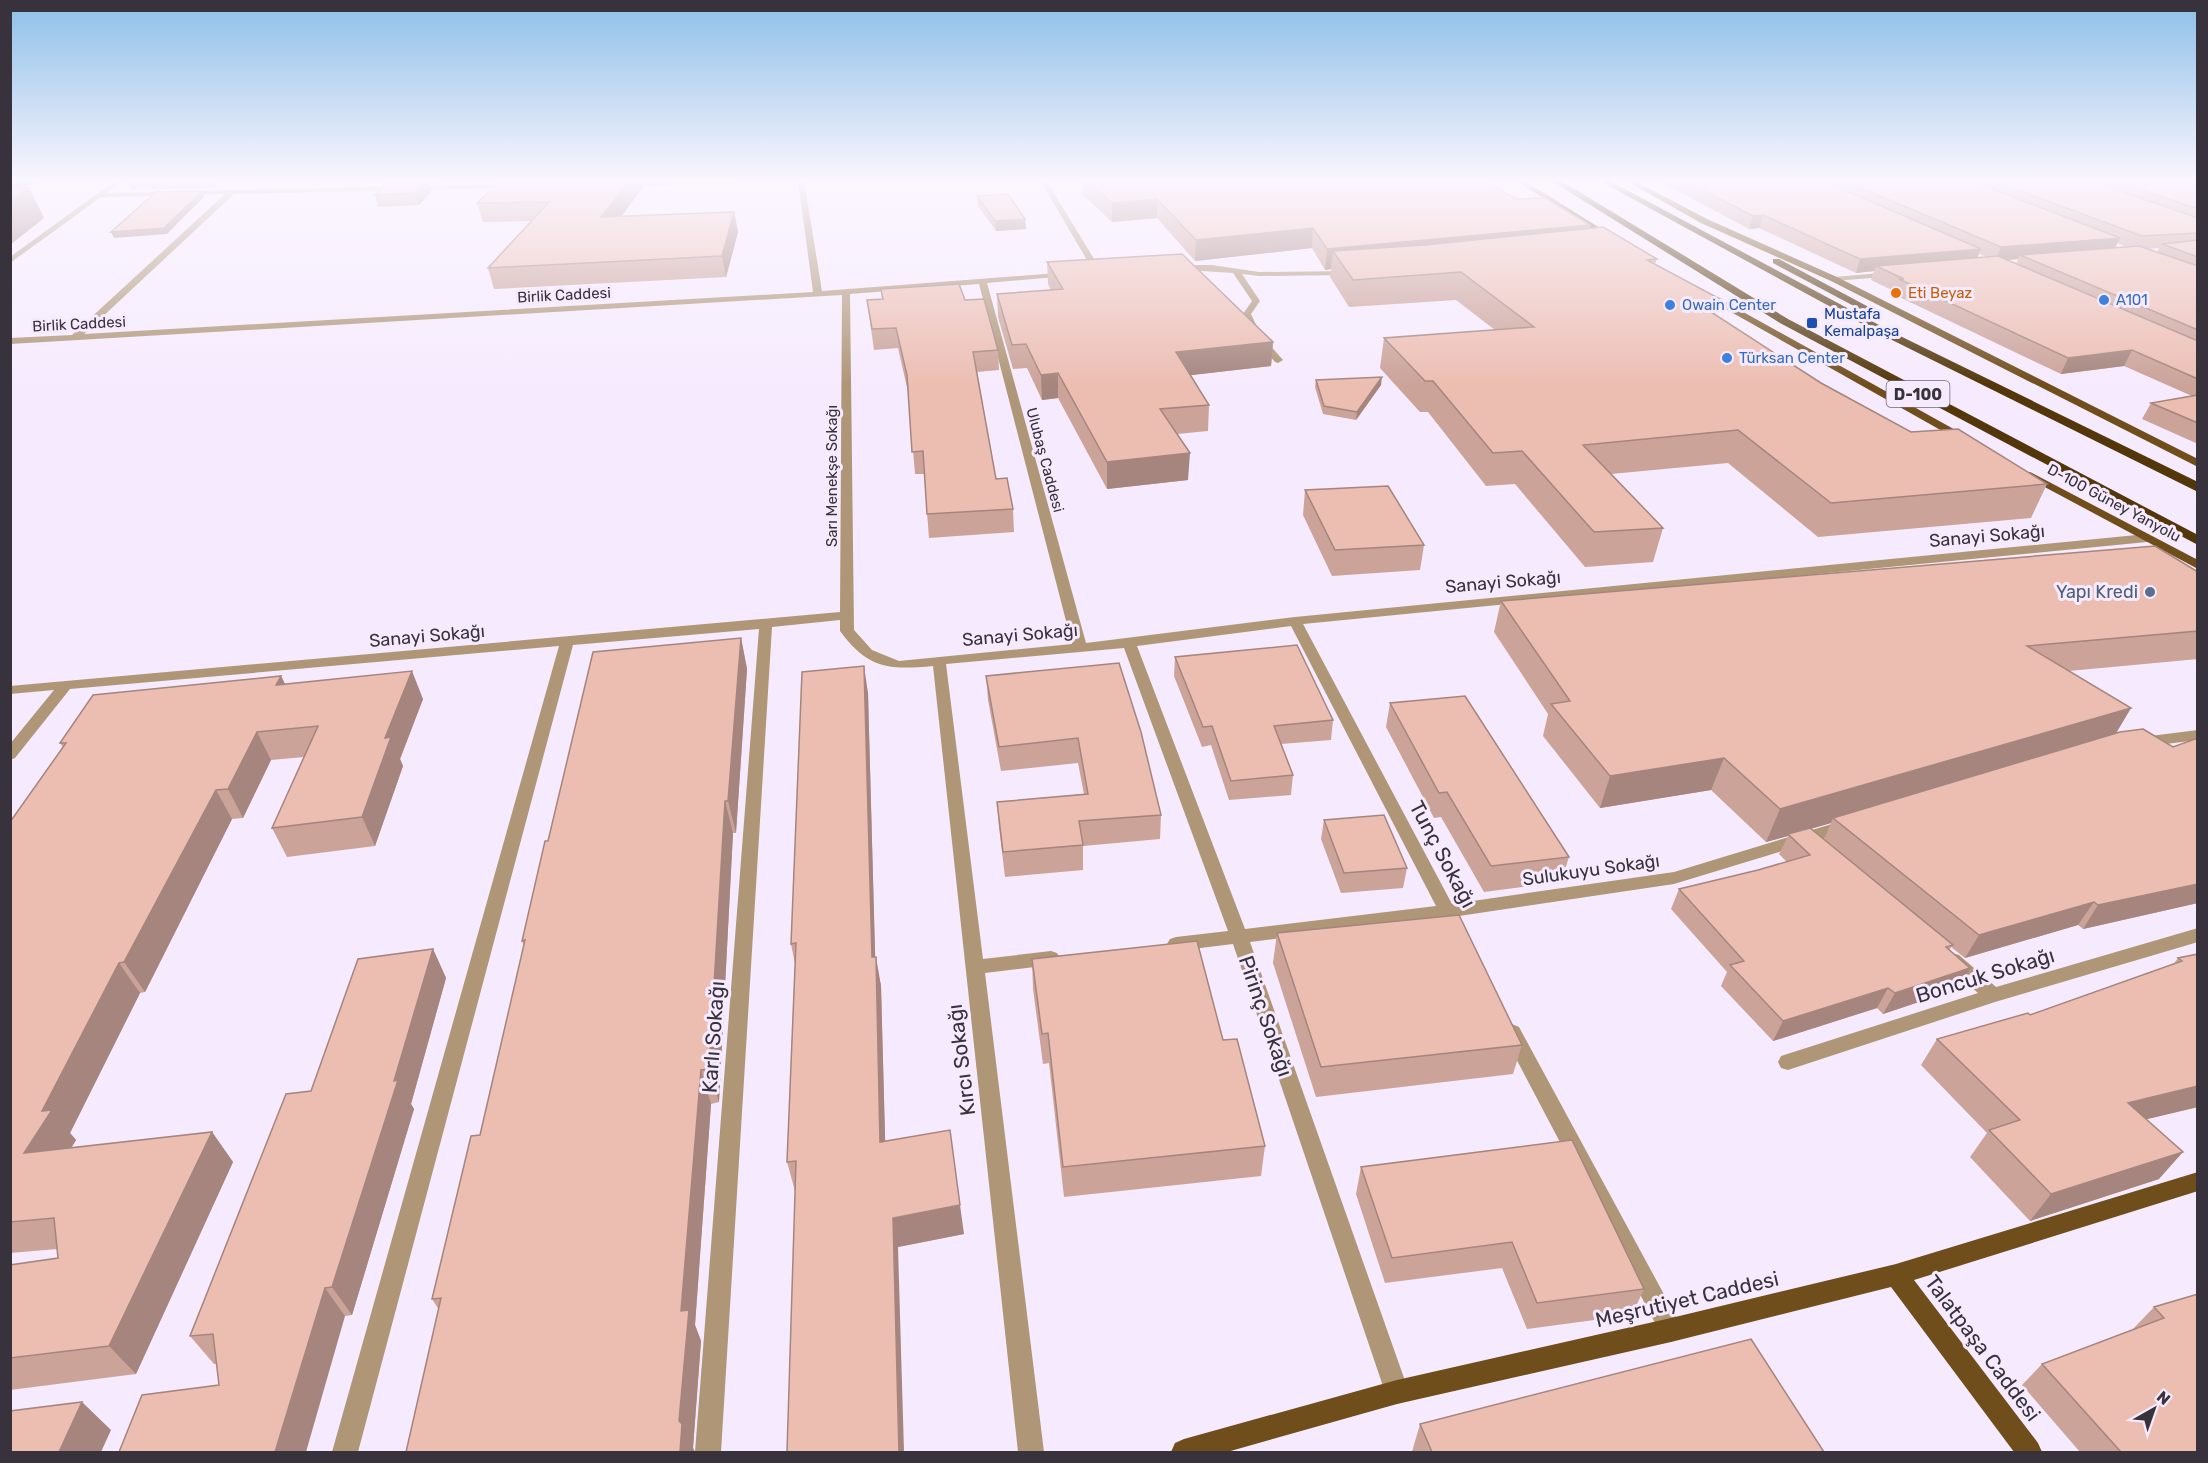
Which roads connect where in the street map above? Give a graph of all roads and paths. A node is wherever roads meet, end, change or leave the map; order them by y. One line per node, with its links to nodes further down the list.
1 (27, 248): 9 (street)
2 (171, 248): 23 (street)
3 (811, 248): 22 (street)
4 (1084, 248): 13 (street)
5 (1665, 248): 32 (highway, D-100)
6 (1728, 248): 30 (highway, D-100)
7 (1750, 248): 29 (highway)
8 (1765, 248): 18 (main road)
9 (10, 261)
10 (1168, 267): 11 (street)
11 (1235, 270): 12 (street); 25 (street)
12 (1363, 271)
13 (1098, 272): 14 (street); 15 (street)
14 (1110, 272)
15 (1086, 273)
16 (1900, 273): 18 (street)
17 (1075, 274): 19 (street, Birlik Caddesi)
18 (1834, 279): 27 (main road)
19 (982, 281): 21 (street, Birlik Caddesi); 39 (street, Ulubaş Caddesi)
20 (1692, 286): 26 (main road)
21 (846, 292): 22 (street, Birlik Caddesi); 34 (street, Sarı Menekşe Sokağı)
22 (818, 294): 23 (street, Birlik Caddesi)
23 (74, 338): 24 (street, Birlik Caddesi)
24 (10, 341)
25 (1278, 360)
26 (1970, 443)
27 (2198, 464)
28 (2023, 471): 31 (main road, D-100 Güney Yanyolu)
29 (2198, 480)
30 (2198, 488)
31 (2146, 537): 33 (main road, D-100 Güney Yanyolu); 35 (street, Sanayi Sokağı)
32 (2198, 541)
33 (2198, 565)
34 (847, 615): 36 (street, Sanayi Sokağı); 40 (street, Sarı Menekşe Sokağı)
35 (1295, 621): 38 (street, Sanayi Sokağı); 50 (street, Tunç Sokağı)
36 (766, 624): 37 (street, Sanayi Sokağı); 66 (street, Karlı Sokağı)
37 (567, 642): 42 (street, Sanayi Sokağı); 65 (street)
38 (1129, 643): 39 (street, Sanayi Sokağı); 53 (street, Pirinç Sokağı)
39 (1080, 648): 41 (street, Sanayi Sokağı)
40 (867, 652): 41 (street, Sanayi Sokağı)
41 (939, 661): 57 (street, Kırcı Sokağı)
42 (66, 685): 43 (street, Sanayi Sokağı); 46 (street)
43 (10, 690)
44 (2198, 735): 45 (street)
45 (2128, 744)
46 (10, 755)
47 (1860, 821): 48 (street, Sulukuyu Sokağı)
48 (1805, 838): 49 (street); 50 (street, Sulukuyu Sokağı)
49 (1822, 853)
50 (1446, 911): 51 (street, Tunç Sokağı); 53 (street, Sulukuyu Sokağı)
51 (1458, 932)
52 (2198, 935): 58 (street, Boncuk Sokağı)
53 (1239, 936): 54 (street, Sulukuyu Sokağı); 64 (street, Pirinç Sokağı)
54 (1158, 946)
55 (1939, 950): 58 (street)
56 (1066, 957): 57 (street)
57 (974, 967): 67 (street, Kırcı Sokağı)
58 (1993, 995): 60 (street, Boncuk Sokağı)
59 (1503, 1016): 63 (street)
60 (1788, 1062)
61 (2198, 1181): 62 (main road, Meşrutiyet Caddesi)
62 (1896, 1275): 63 (main road, Meşrutiyet Caddesi); 69 (main road, Talatpaşa Caddesi)
63 (1671, 1330): 64 (main road, Meşrutiyet Caddesi)
64 (1397, 1392): 68 (main road, Meşrutiyet Caddesi)
65 (345, 1452)
66 (708, 1452)
67 (1031, 1452)
68 (1184, 1452)
69 (2029, 1452)

